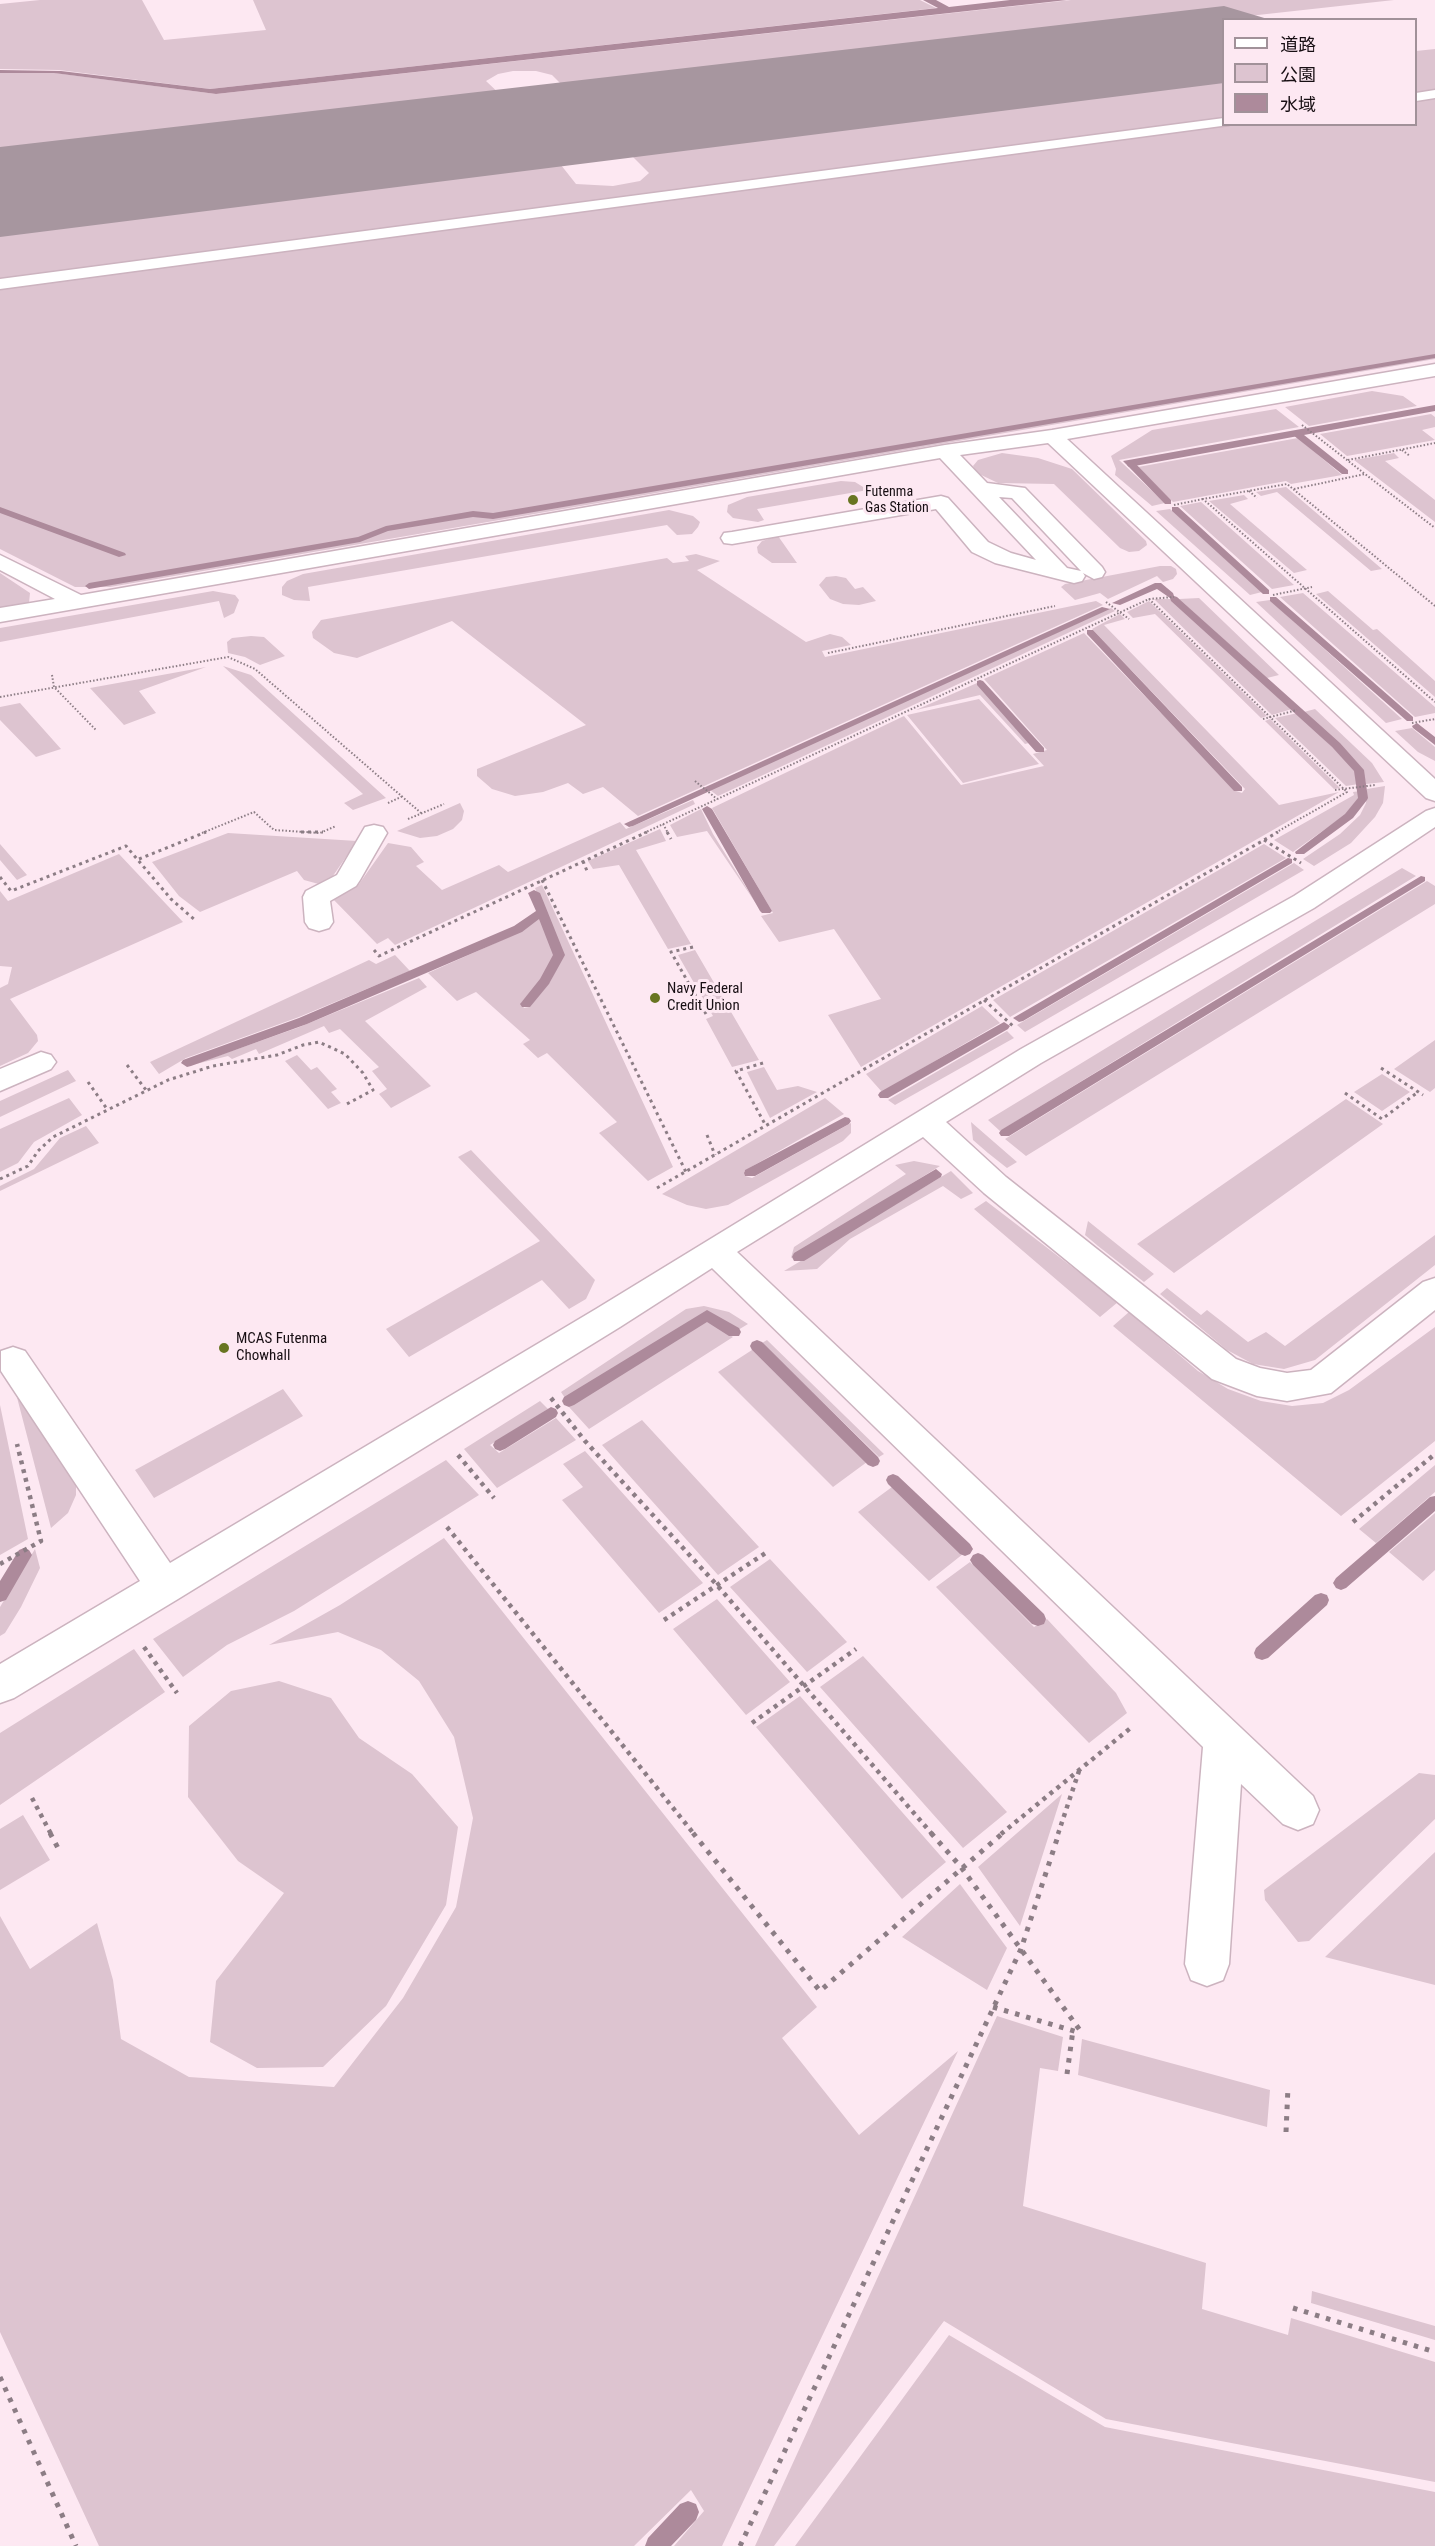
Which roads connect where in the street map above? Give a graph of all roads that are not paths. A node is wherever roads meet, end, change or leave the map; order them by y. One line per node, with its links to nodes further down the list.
1 (1435, 94): 2 (lane)
2 (1417, 97)
3 (1222, 123): 4 (lane)
4 (0, 284)
5 (1435, 370): 6 (lane)
6 (1052, 436): 7 (lane); 18 (lane)
7 (945, 451): 8 (lane); 9 (lane)
8 (877, 462): 11 (lane); 16 (lane)
9 (982, 489): 10 (lane); 15 (lane)
10 (1018, 492): 14 (lane); 15 (lane)
11 (914, 507): 12 (lane); 15 (lane)
12 (732, 538)
13 (0, 561): 16 (lane)
14 (1115, 568)
15 (1076, 574)
16 (78, 602): 17 (lane)
17 (0, 615)
18 (1435, 793)
19 (1435, 816): 24 (lane)
20 (374, 833): 21 (lane)
21 (319, 922)
22 (41, 1062): 23 (lane)
23 (0, 1081)
24 (925, 1121): 25 (lane); 26 (lane)
25 (714, 1250): 28 (lane); 30 (lane)
26 (1435, 1291)
27 (13, 1361): 28 (lane)
28 (165, 1587): 29 (lane)
29 (0, 1685)
30 (1224, 1740): 31 (lane); 32 (lane)
31 (1298, 1810)
32 (1207, 1964)

